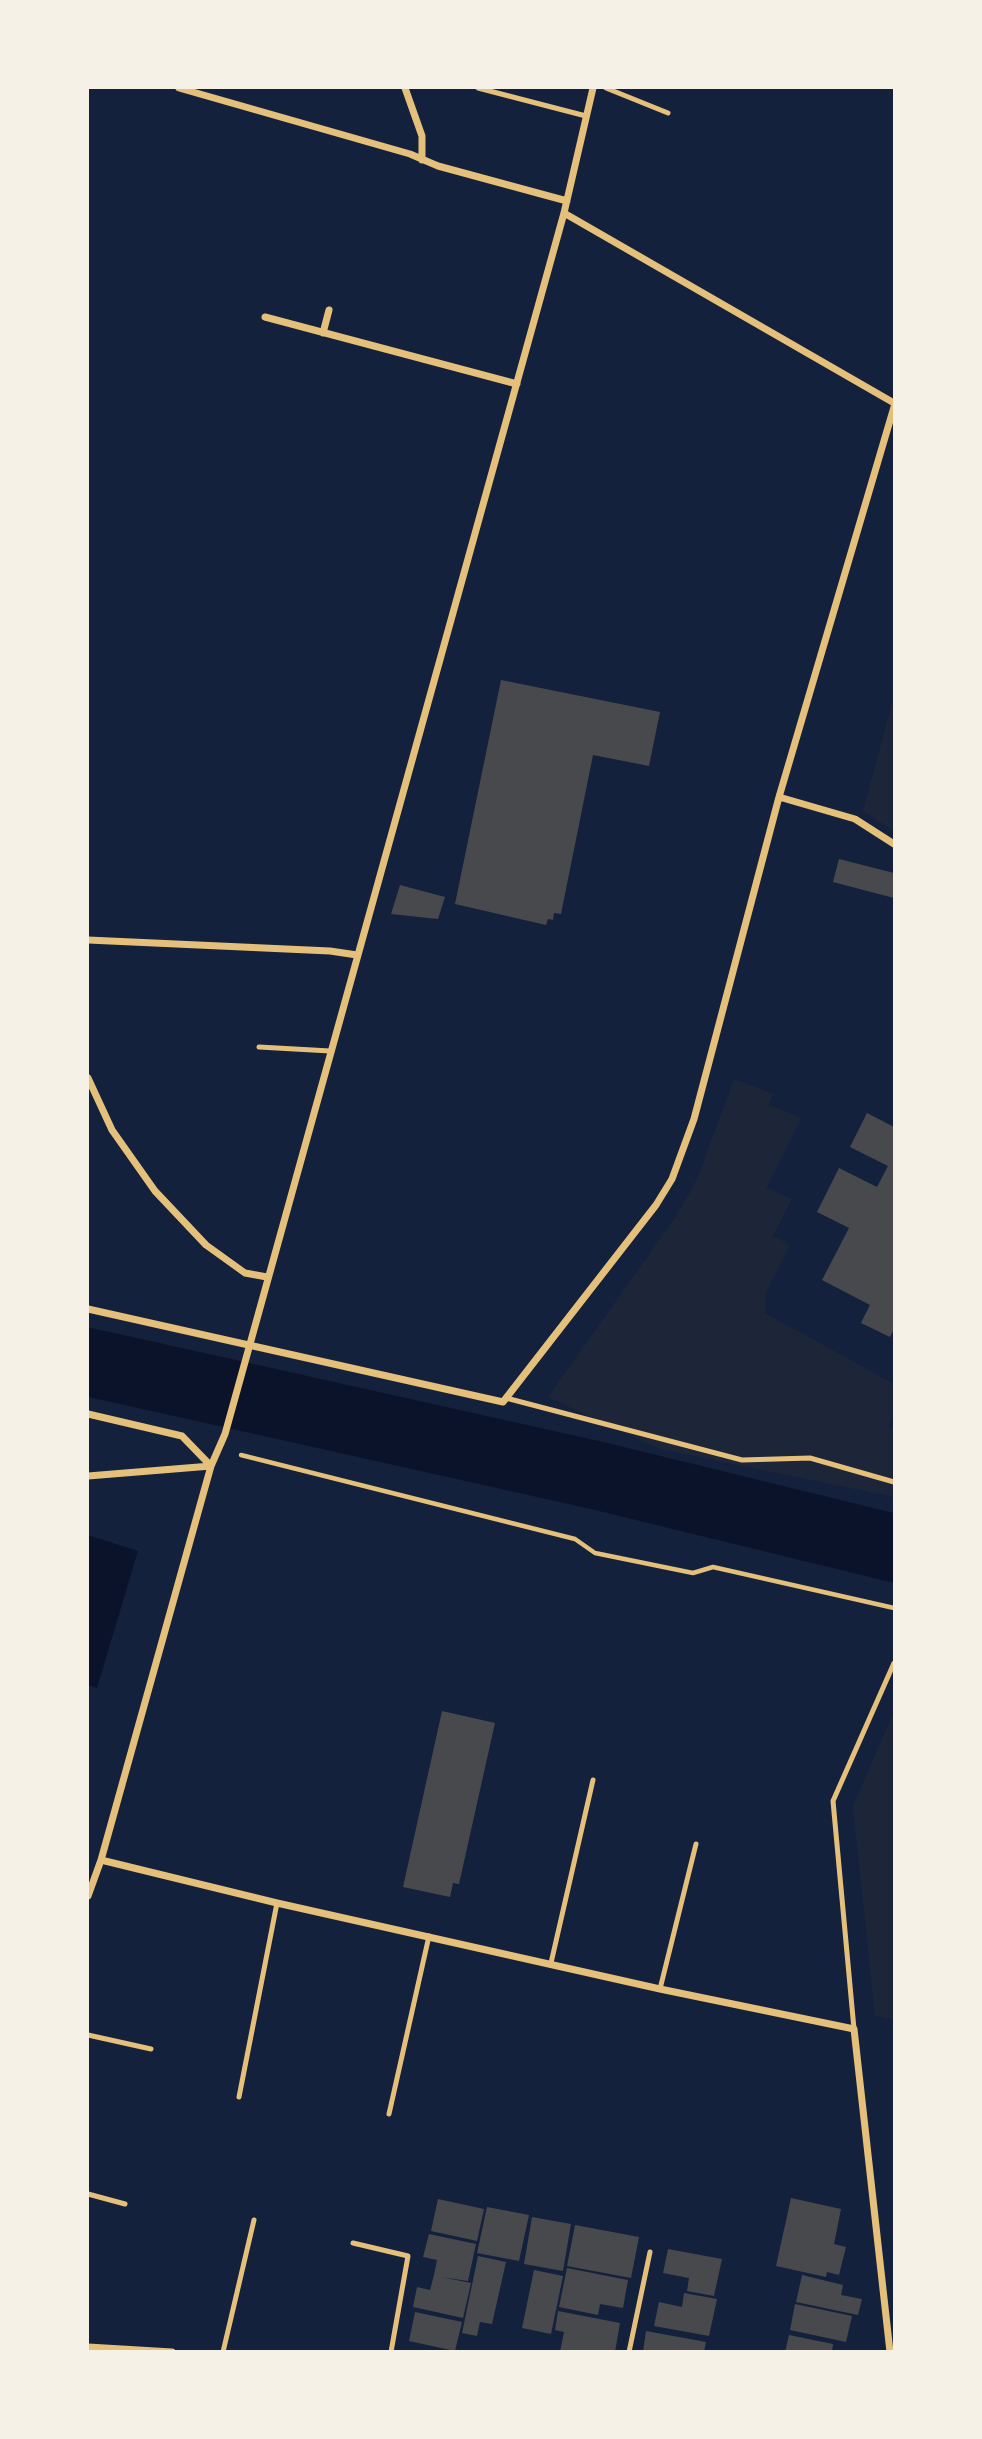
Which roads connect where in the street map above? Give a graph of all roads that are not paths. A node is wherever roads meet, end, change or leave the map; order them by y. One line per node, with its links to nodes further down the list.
1 (179, 88): 8 (street)
2 (405, 88): 8 (street)
3 (478, 88): 7 (lane)
4 (593, 88): 7 (street)
5 (606, 88): 6 (lane)
6 (668, 113)
7 (586, 116): 9 (street)
8 (422, 160): 9 (street)
9 (567, 201): 10 (street)
10 (564, 213): 14 (street); 15 (street)
11 (329, 310): 13 (street)
12 (265, 317): 13 (street)
13 (323, 332): 14 (street)
14 (517, 384): 19 (street)
15 (894, 405): 16 (street)
16 (779, 797): 17 (street); 26 (street)
17 (894, 844)
18 (88, 940): 19 (street)
19 (357, 956): 21 (street)
20 (260, 1047): 21 (lane)
21 (330, 1051): 23 (street)
22 (88, 1078): 23 (street)
23 (267, 1277): 25 (street)
24 (88, 1310): 25 (street)
25 (248, 1345): 26 (street); 28 (street)
26 (506, 1398): 30 (lane)
27 (88, 1414): 28 (street)
28 (211, 1466): 29 (street); 34 (street)
29 (88, 1476)
30 (894, 1482)
31 (894, 1663): 40 (lane)
32 (593, 1780): 38 (lane)
33 (696, 1844): 39 (lane)
34 (101, 1860): 35 (street); 36 (street)
35 (88, 1896)
36 (277, 1903): 37 (street); 43 (lane)
37 (429, 1936): 38 (street); 44 (lane)
38 (551, 1963): 39 (street)
39 (660, 1989): 40 (street)
40 (855, 2029): 55 (street)
41 (88, 2035): 42 (lane)
42 (151, 2049)
43 (239, 2097)
44 (389, 2114)
45 (88, 2194): 46 (lane)
46 (125, 2204)
47 (254, 2220): 52 (lane)
48 (353, 2243): 53 (lane)
49 (650, 2252): 54 (lane)
50 (88, 2347): 51 (street)
51 (172, 2351)
52 (223, 2351)
53 (391, 2351)
54 (629, 2351)
55 (890, 2351)

